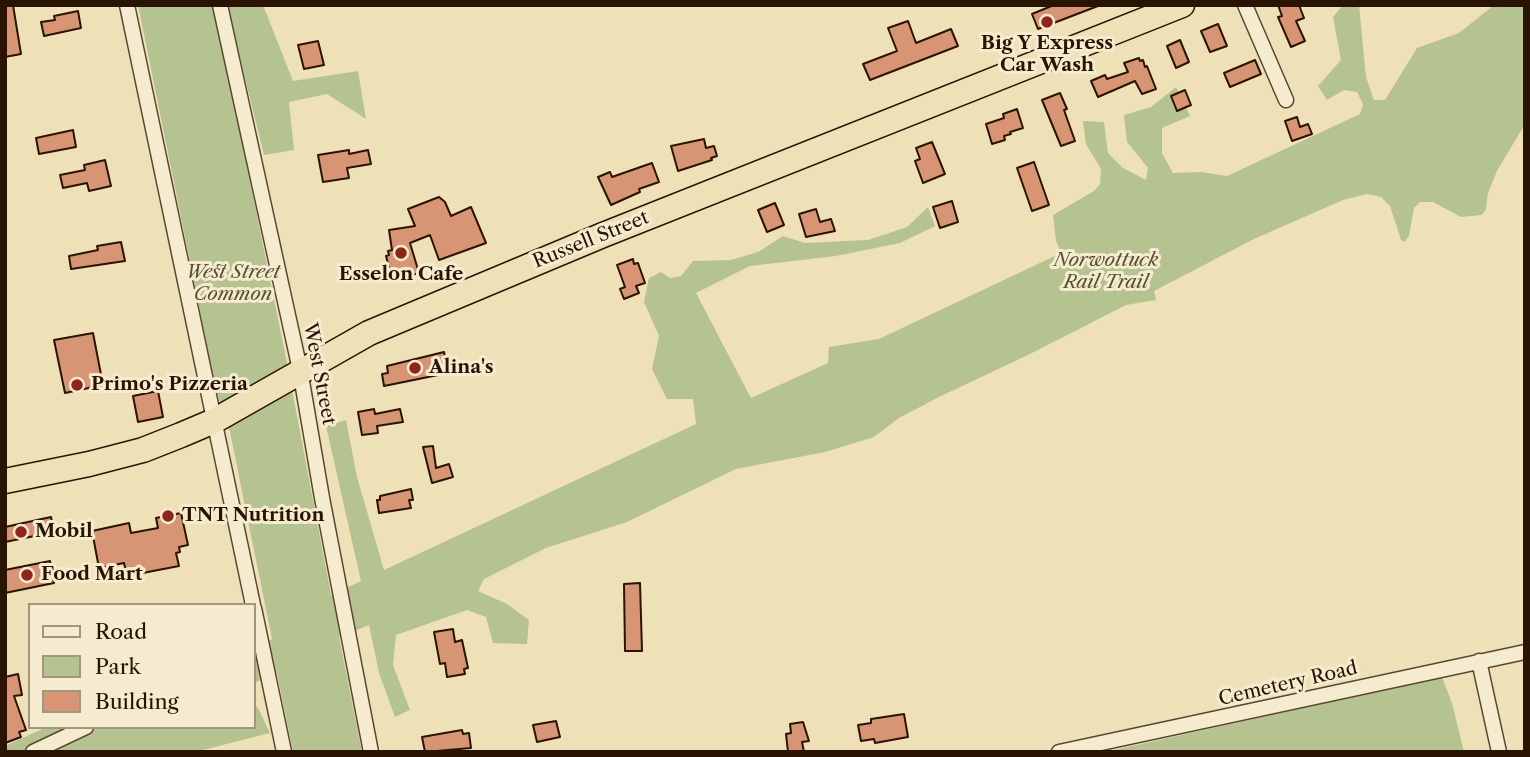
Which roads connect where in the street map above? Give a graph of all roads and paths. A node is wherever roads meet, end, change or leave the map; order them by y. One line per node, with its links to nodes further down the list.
1 (127, 5): 7 (street)
2 (220, 5): 6 (street, West Street)
3 (1182, 5): 6 (highway, Russell Street)
4 (1245, 5): 5 (street)
5 (1286, 100)
6 (300, 370): 7 (highway, Russell Street); 17 (street, West Street)
7 (214, 421): 8 (highway, Russell Street); 9 (street)
8 (5, 481)
9 (252, 603)
10 (256, 632): 12 (street)
11 (1525, 652): 13 (street, Cemetery Road)
12 (259, 657): 16 (street)
13 (1479, 661): 18 (street, Cemetery Road); 19 (street)
14 (82, 729): 15 (street)
15 (33, 752)
16 (284, 752)
17 (371, 752)
18 (1059, 752)
19 (1499, 752)

